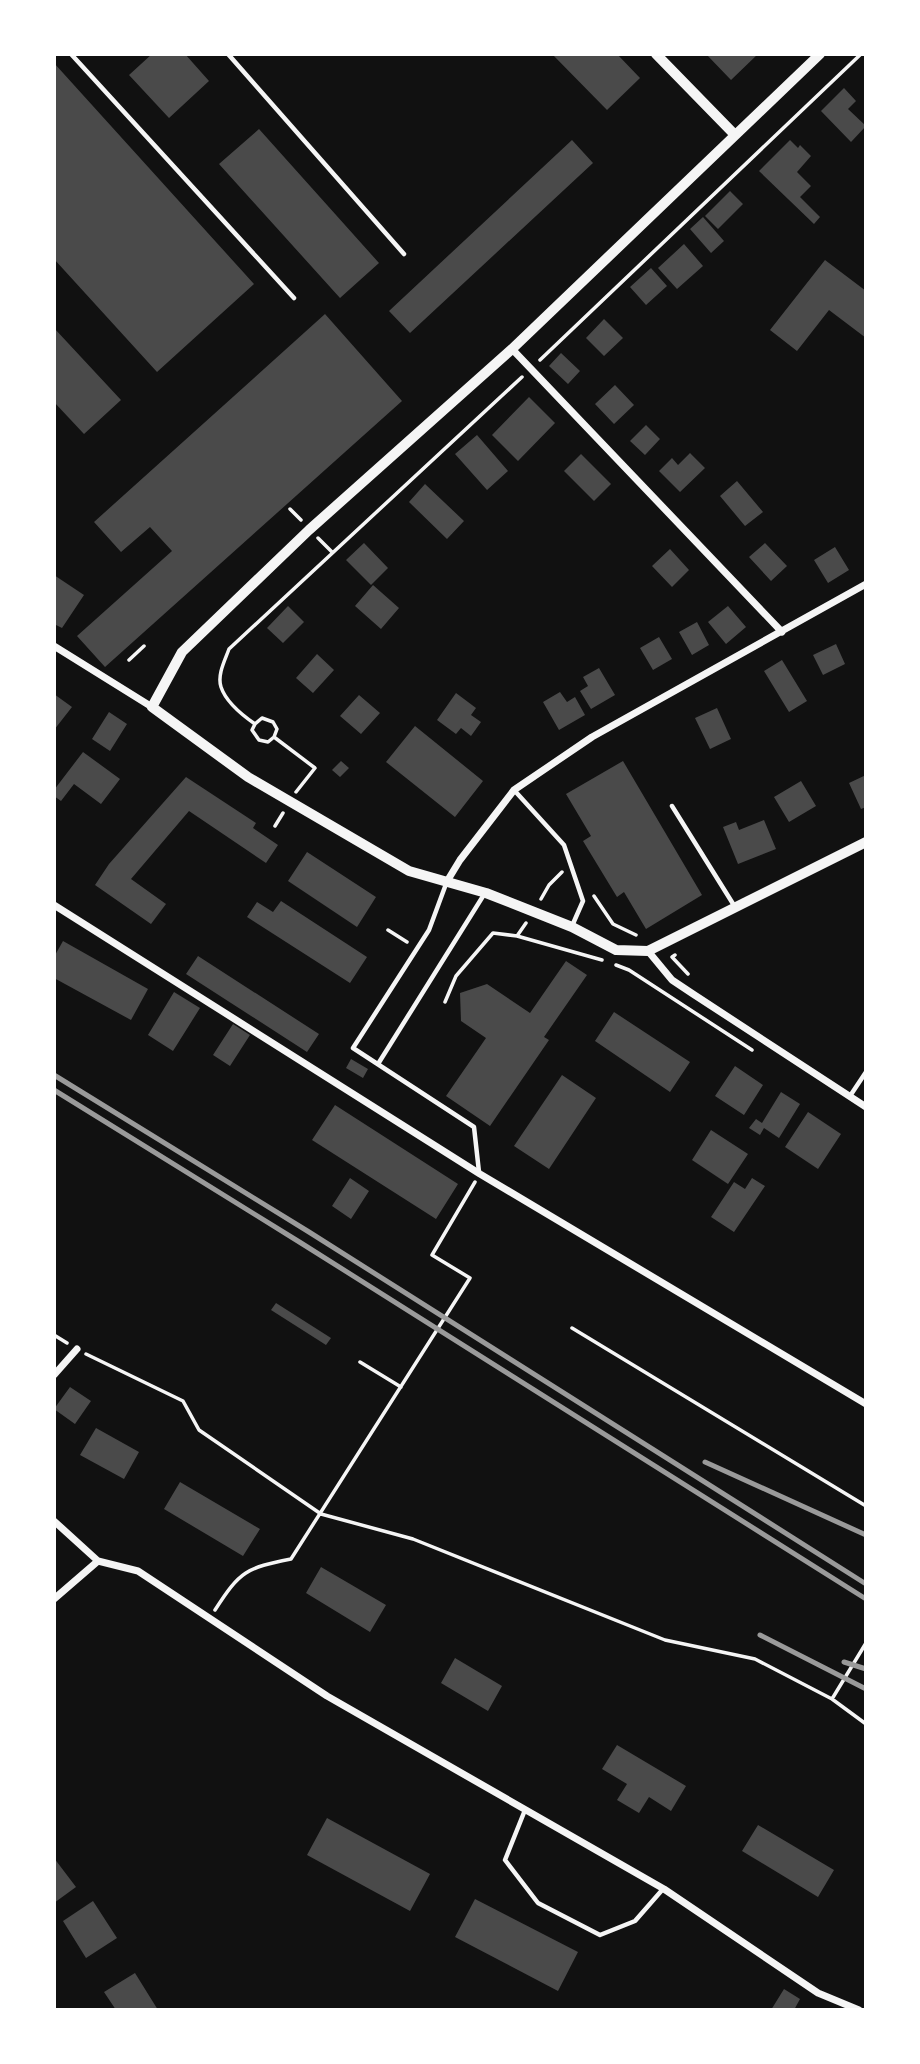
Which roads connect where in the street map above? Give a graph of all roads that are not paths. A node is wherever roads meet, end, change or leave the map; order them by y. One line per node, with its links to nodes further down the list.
1 (71, 54): 7 (lane)
2 (228, 54): 6 (lane)
3 (656, 54): 5 (main road)
4 (820, 54): 5 (main road)
5 (735, 135): 8 (main road)
6 (404, 254)
7 (294, 298)
8 (512, 349): 10 (street); 12 (main road)
9 (866, 584): 10 (street)
10 (782, 632): 13 (street)
11 (54, 646): 12 (street)
12 (152, 707): 16 (main road)
13 (514, 790): 16 (street); 20 (lane)
14 (672, 806): 19 (lane)
15 (866, 842): 19 (main road)
16 (446, 883): 17 (main road); 22 (lane)
17 (485, 893): 20 (main road); 22 (lane)
18 (54, 905): 26 (street)
19 (735, 907): 21 (main road)
20 (572, 927): 21 (main road)
21 (648, 951): 24 (street)
22 (378, 1064): 26 (lane)
23 (866, 1072): 24 (lane)
24 (850, 1096): 25 (street)
25 (866, 1107)
26 (480, 1174): 29 (street)
27 (77, 1349): 28 (street)
28 (54, 1374)
29 (866, 1404)
30 (54, 1521): 31 (street)
31 (98, 1561): 32 (street); 33 (street)
32 (54, 1599)
33 (525, 1809): 34 (street); 34 (lane)
34 (664, 1889): 35 (street)
35 (859, 2010)

